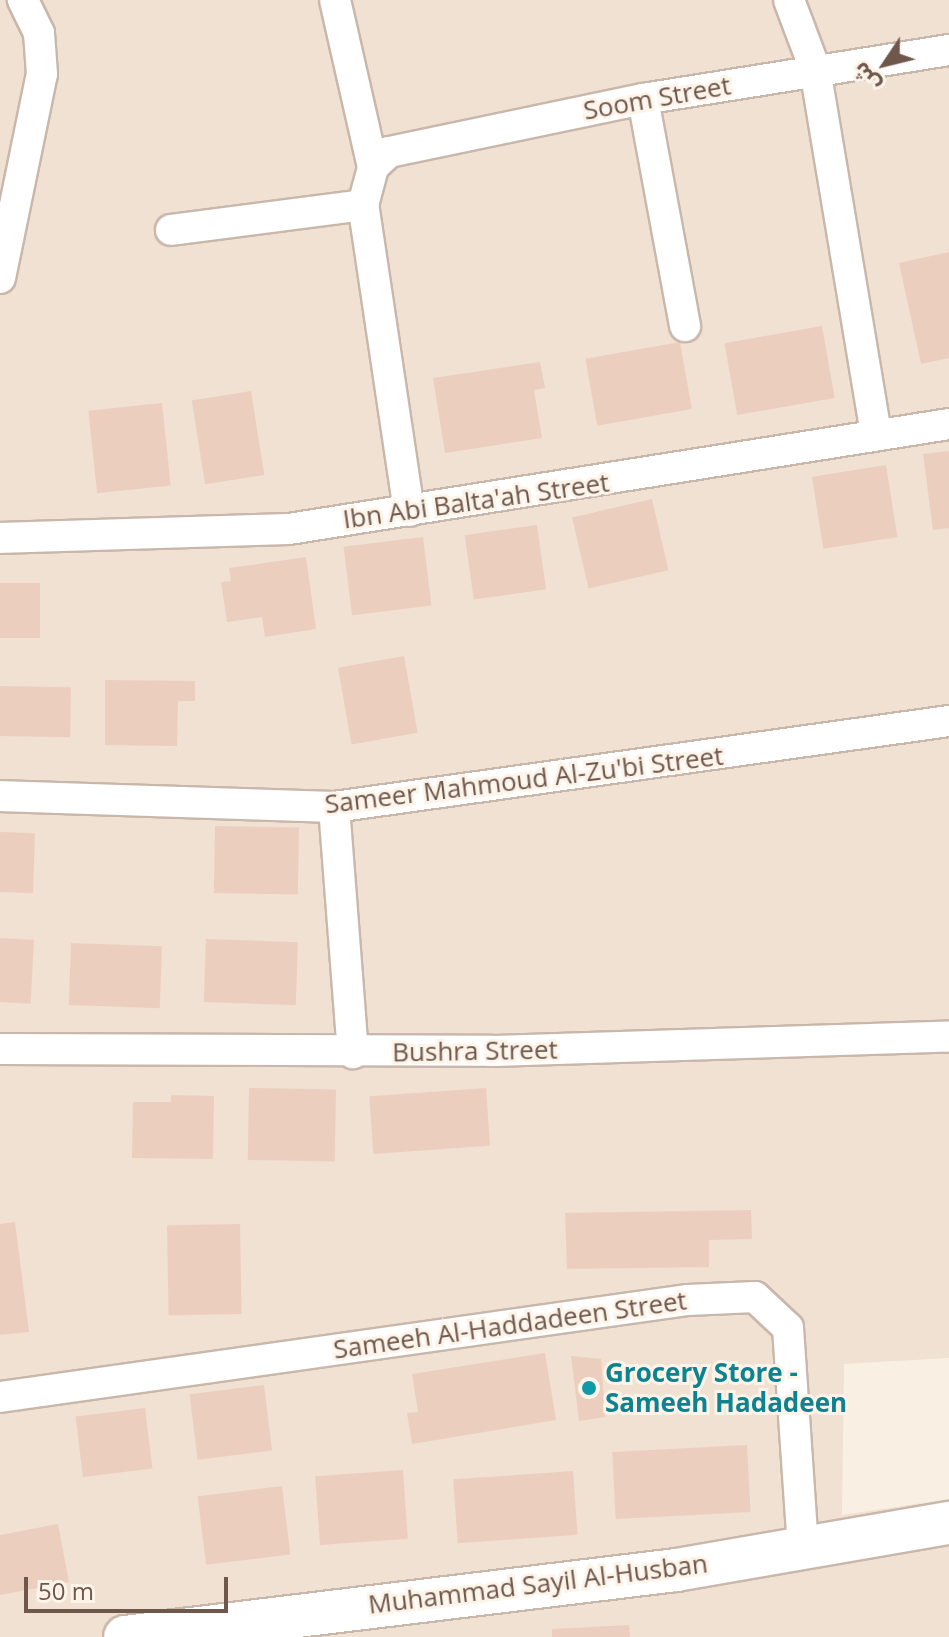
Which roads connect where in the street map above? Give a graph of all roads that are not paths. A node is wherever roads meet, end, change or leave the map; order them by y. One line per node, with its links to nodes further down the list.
1 (23, 0): 8 (street)
2 (335, 0): 7 (street)
3 (789, 0): 5 (street)
4 (949, 50): 5 (street, Soom Street)
5 (815, 69): 6 (street, Soom Street); 14 (street)
6 (643, 99): 7 (street, Soom Street); 12 (street)
7 (373, 167): 9 (street)
8 (10, 185): 11 (street)
9 (363, 205): 10 (street); 15 (street)
10 (171, 230)
11 (0, 278)
12 (685, 326)
13 (949, 424): 14 (street, Ibn Abi Balta'ah Street)
14 (876, 435): 15 (street, Ibn Abi Balta'ah Street)
15 (409, 511): 16 (street, Ibn Abi Balta'ah Street)
16 (0, 538)
17 (949, 721): 19 (street, Sameer Mahmoud Al-Zu'bi Street)
18 (0, 796): 19 (street, Sameer Mahmoud Al-Zu'bi Street)
19 (334, 807): 22 (street)
20 (949, 1037): 22 (street, Bushra Street)
21 (0, 1049): 22 (street, Bushra Street)
22 (353, 1053)
23 (0, 1397): 25 (street, Sameeh Al-Haddadeen Street)
24 (949, 1523): 25 (street, Muhammad Sayil Al-Husban)
25 (803, 1548): 26 (street, Muhammad Sayil Al-Husban)
26 (125, 1637)

